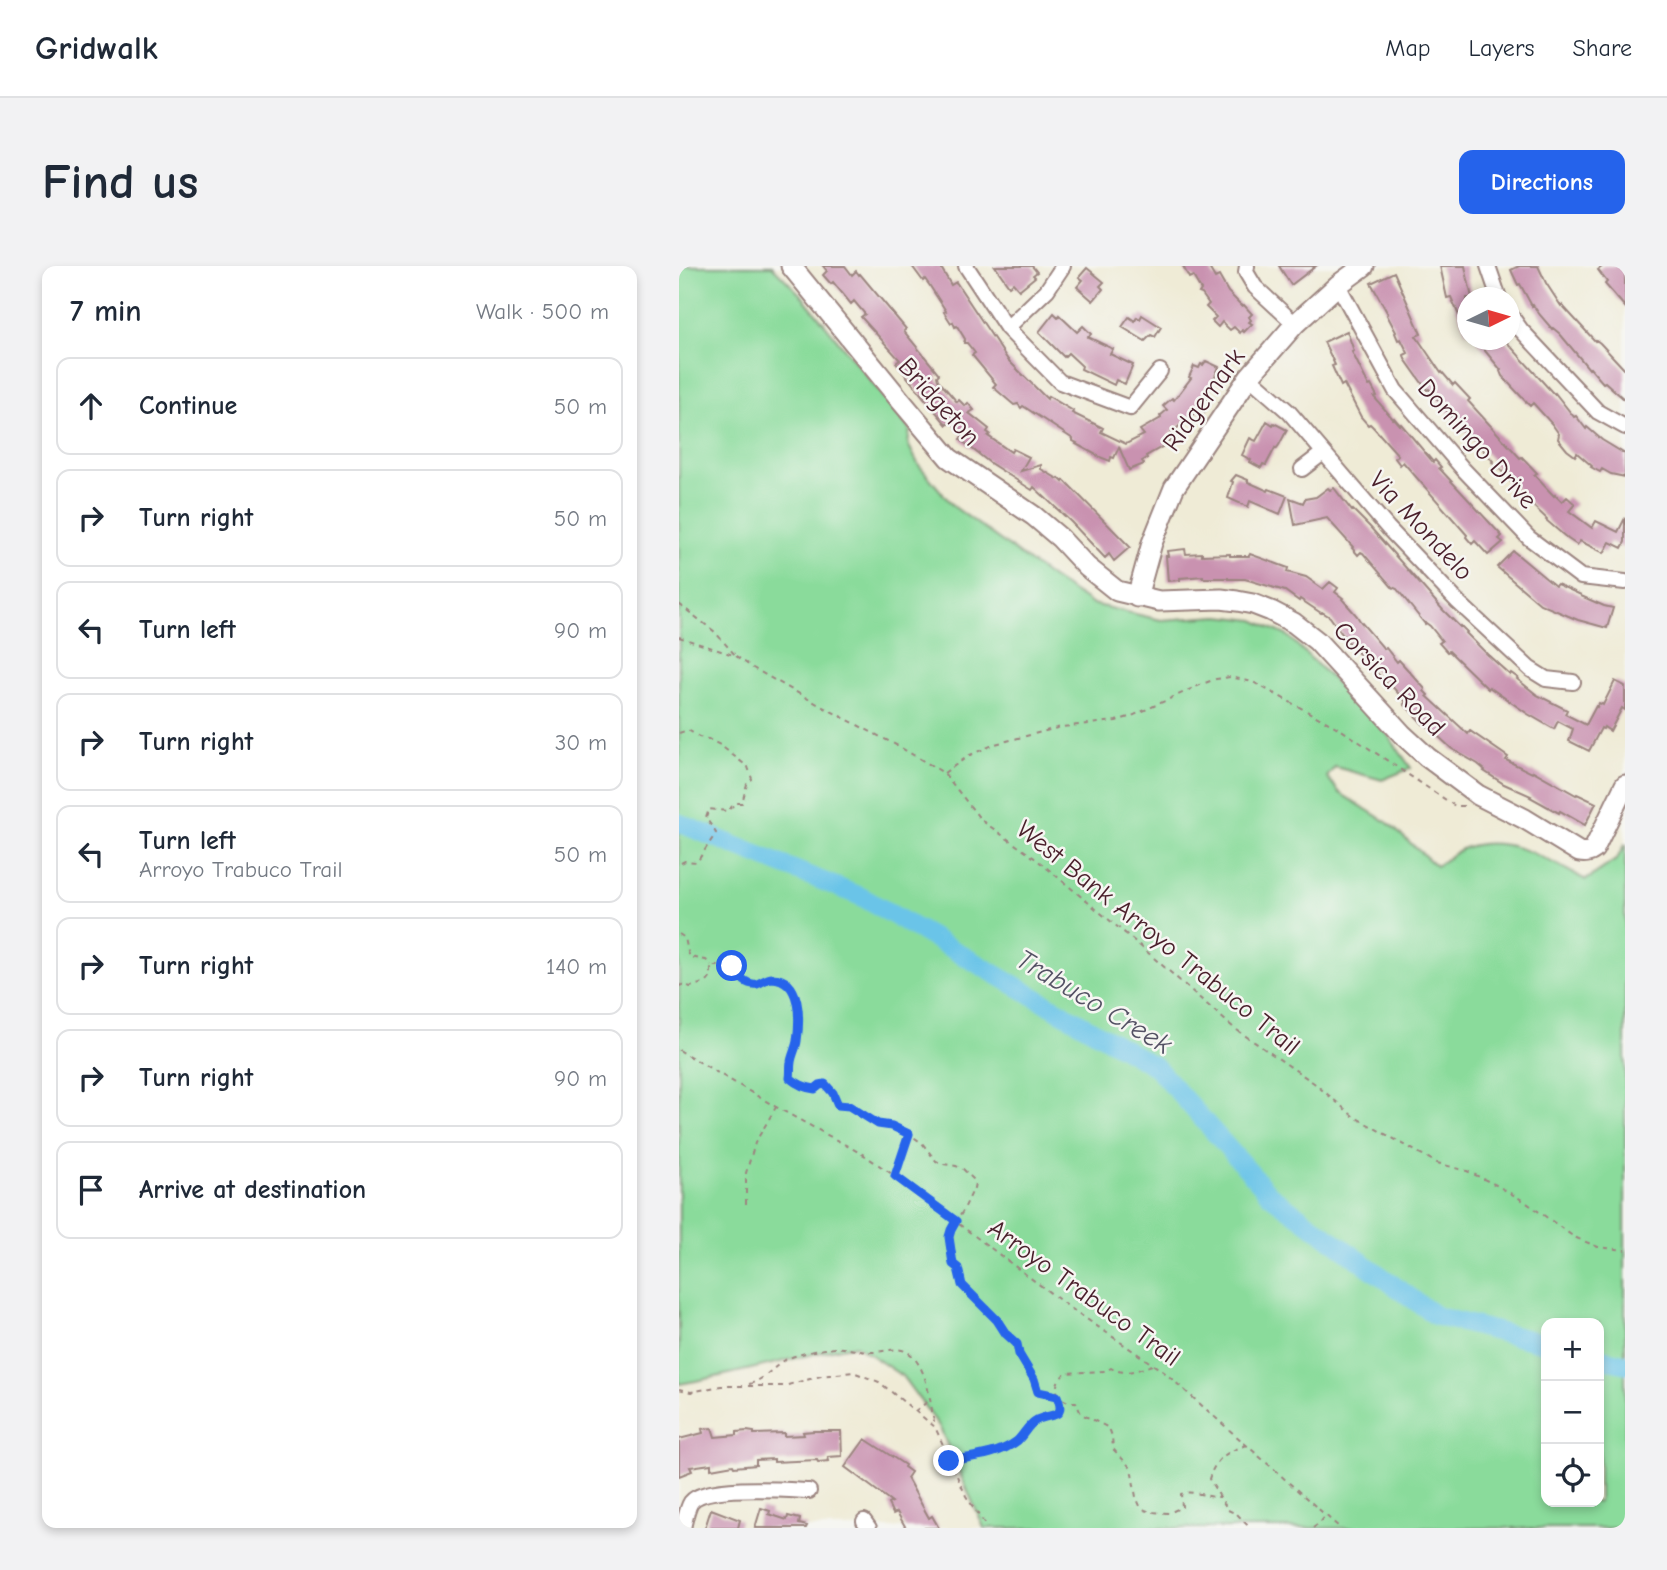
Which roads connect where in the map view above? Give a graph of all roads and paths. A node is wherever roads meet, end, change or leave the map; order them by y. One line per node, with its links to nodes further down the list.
1 (792, 266): 18 (street, Bridgeton)
2 (966, 266): 10 (street)
3 (1063, 266): 10 (street)
4 (1247, 266): 9 (street)
5 (1364, 266): 7 (street, Ridgemark)
6 (1488, 266): 8 (street)
7 (1338, 285): 9 (street, Ridgemark); 17 (street, Domingo Drive)
8 (1495, 287)
9 (1295, 324): 13 (street, Ridgemark)
10 (1007, 328): 12 (street)
11 (1520, 328): 14 (street)
12 (1160, 371)
13 (1249, 377): 15 (street, Via Mondelo); 18 (street, Ridgemark)
14 (1625, 427)
15 (1323, 453): 16 (street); 22 (street, Via Mondelo)
16 (1302, 469)
17 (1625, 582)
18 (1137, 597): 26 (street, Corsica Road)
19 (679, 604): 21 (path)
20 (679, 637): 21 (path, West Bank Arroyo Trabuco Trail)
21 (736, 656): 24 (path, West Bank Arroyo Trabuco Trail)
22 (1573, 682)
23 (679, 733): 27 (path)
24 (944, 773): 26 (path); 37 (path, West Bank Arroyo Trabuco Trail)
25 (1625, 785): 26 (street, Corsica Road)
26 (1478, 795)
27 (679, 864)
28 (679, 934): 29 (path)
29 (711, 966): 30 (path); 33 (path)
30 (679, 986)
31 (679, 1050): 32 (path, Arroyo Trabuco Trail)
32 (776, 1107): 34 (path, Arroyo Trabuco Trail); 35 (path)
33 (909, 1134): 34 (path); 36 (path)
34 (895, 1176): 36 (path, Arroyo Trabuco Trail)
35 (746, 1204)
36 (956, 1221): 38 (path, Arroyo Trabuco Trail); 41 (path)
37 (1625, 1250)
38 (1153, 1364): 41 (path); 45 (path, Arroyo Trabuco Trail)
39 (742, 1385): 40 (path); 42 (path); 43 (path)
40 (679, 1389)
41 (1057, 1396): 46 (path); 48 (path)
42 (930, 1401): 43 (path); 44 (path)
43 (914, 1411): 44 (path)
44 (935, 1427): 46 (path)
45 (1247, 1445): 48 (path); 49 (path, Arroyo Trabuco Trail)
46 (949, 1461): 51 (path)
47 (809, 1491): 50 (street)
48 (1220, 1497): 52 (path)
49 (1326, 1515): 53 (path); 54 (path, Arroyo Trabuco Trail)
50 (683, 1528)
51 (987, 1528)
52 (1250, 1528)
53 (1313, 1528)
54 (1340, 1528)

